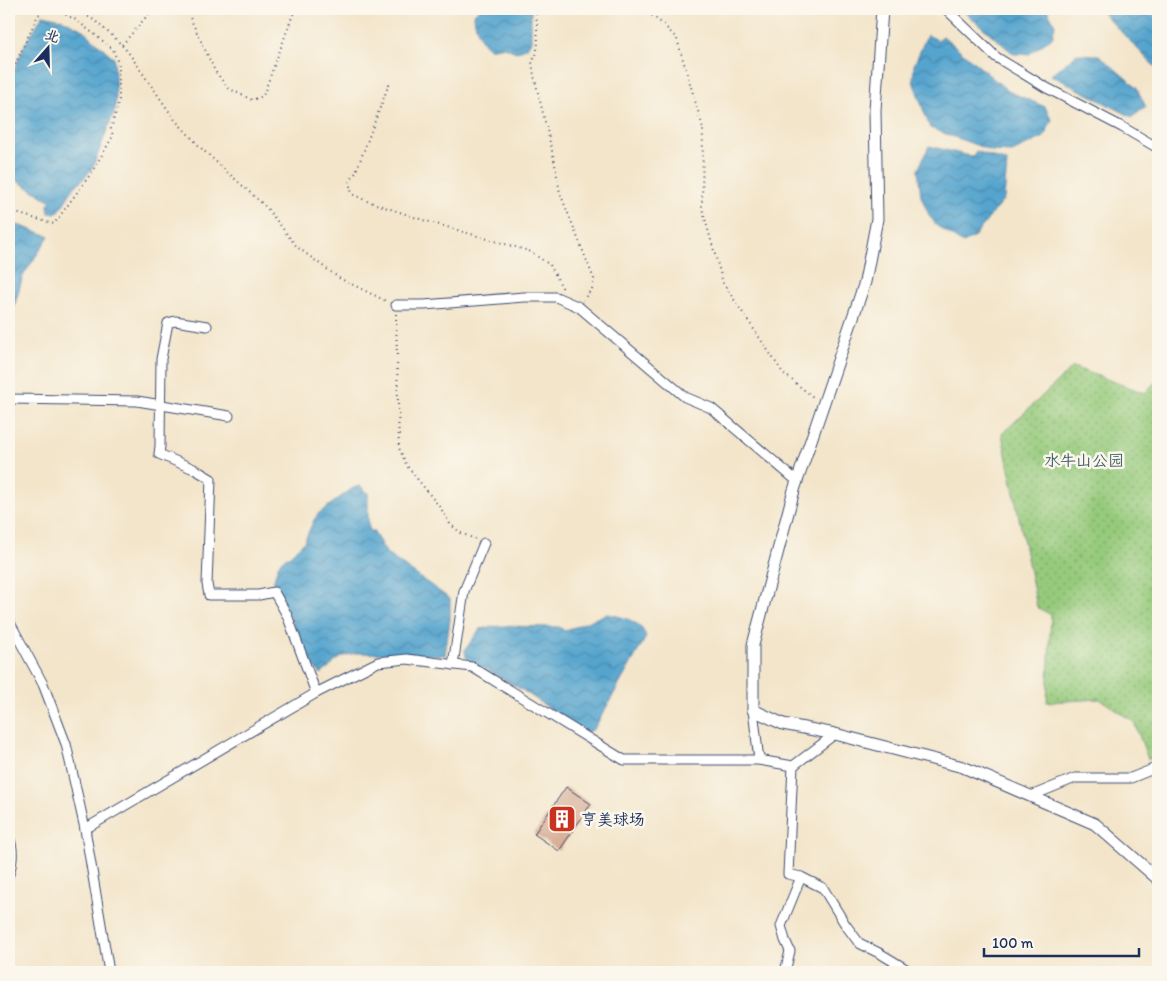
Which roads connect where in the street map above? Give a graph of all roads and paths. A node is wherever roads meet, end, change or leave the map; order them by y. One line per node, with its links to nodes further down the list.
1 (50, 9): 12 (path)
2 (55, 9): 15 (path)
3 (75, 9): 11 (path)
4 (153, 9): 11 (path)
5 (186, 9): 6 (path)
6 (295, 9)
7 (536, 9): 17 (path)
8 (644, 9): 21 (path)
9 (882, 9): 21 (street)
10 (946, 9): 14 (street)
11 (122, 45): 16 (path)
12 (9, 78)
13 (389, 84): 17 (path)
14 (1158, 148)
15 (9, 211)
16 (396, 305): 17 (street); 24 (path)
17 (575, 305): 23 (street)
18 (207, 326): 20 (street)
19 (9, 399): 20 (street)
20 (160, 405): 22 (street); 27 (street)
21 (823, 405): 23 (street)
22 (229, 416)
23 (797, 481): 28 (street)
24 (484, 543): 26 (street)
25 (9, 621): 34 (street)
26 (452, 665): 27 (street); 30 (street)
27 (316, 693): 34 (street)
28 (753, 710): 29 (street); 30 (street)
29 (835, 734): 31 (street); 33 (street)
30 (759, 760): 31 (street)
31 (793, 766): 37 (street)
32 (1158, 767): 33 (street)
33 (1031, 796): 38 (street)
34 (84, 829): 39 (street)
35 (9, 837): 36 (street)
36 (9, 874)
37 (801, 877): 40 (street); 41 (street)
38 (1158, 879)
39 (109, 972)
40 (785, 972)
41 (911, 972)

